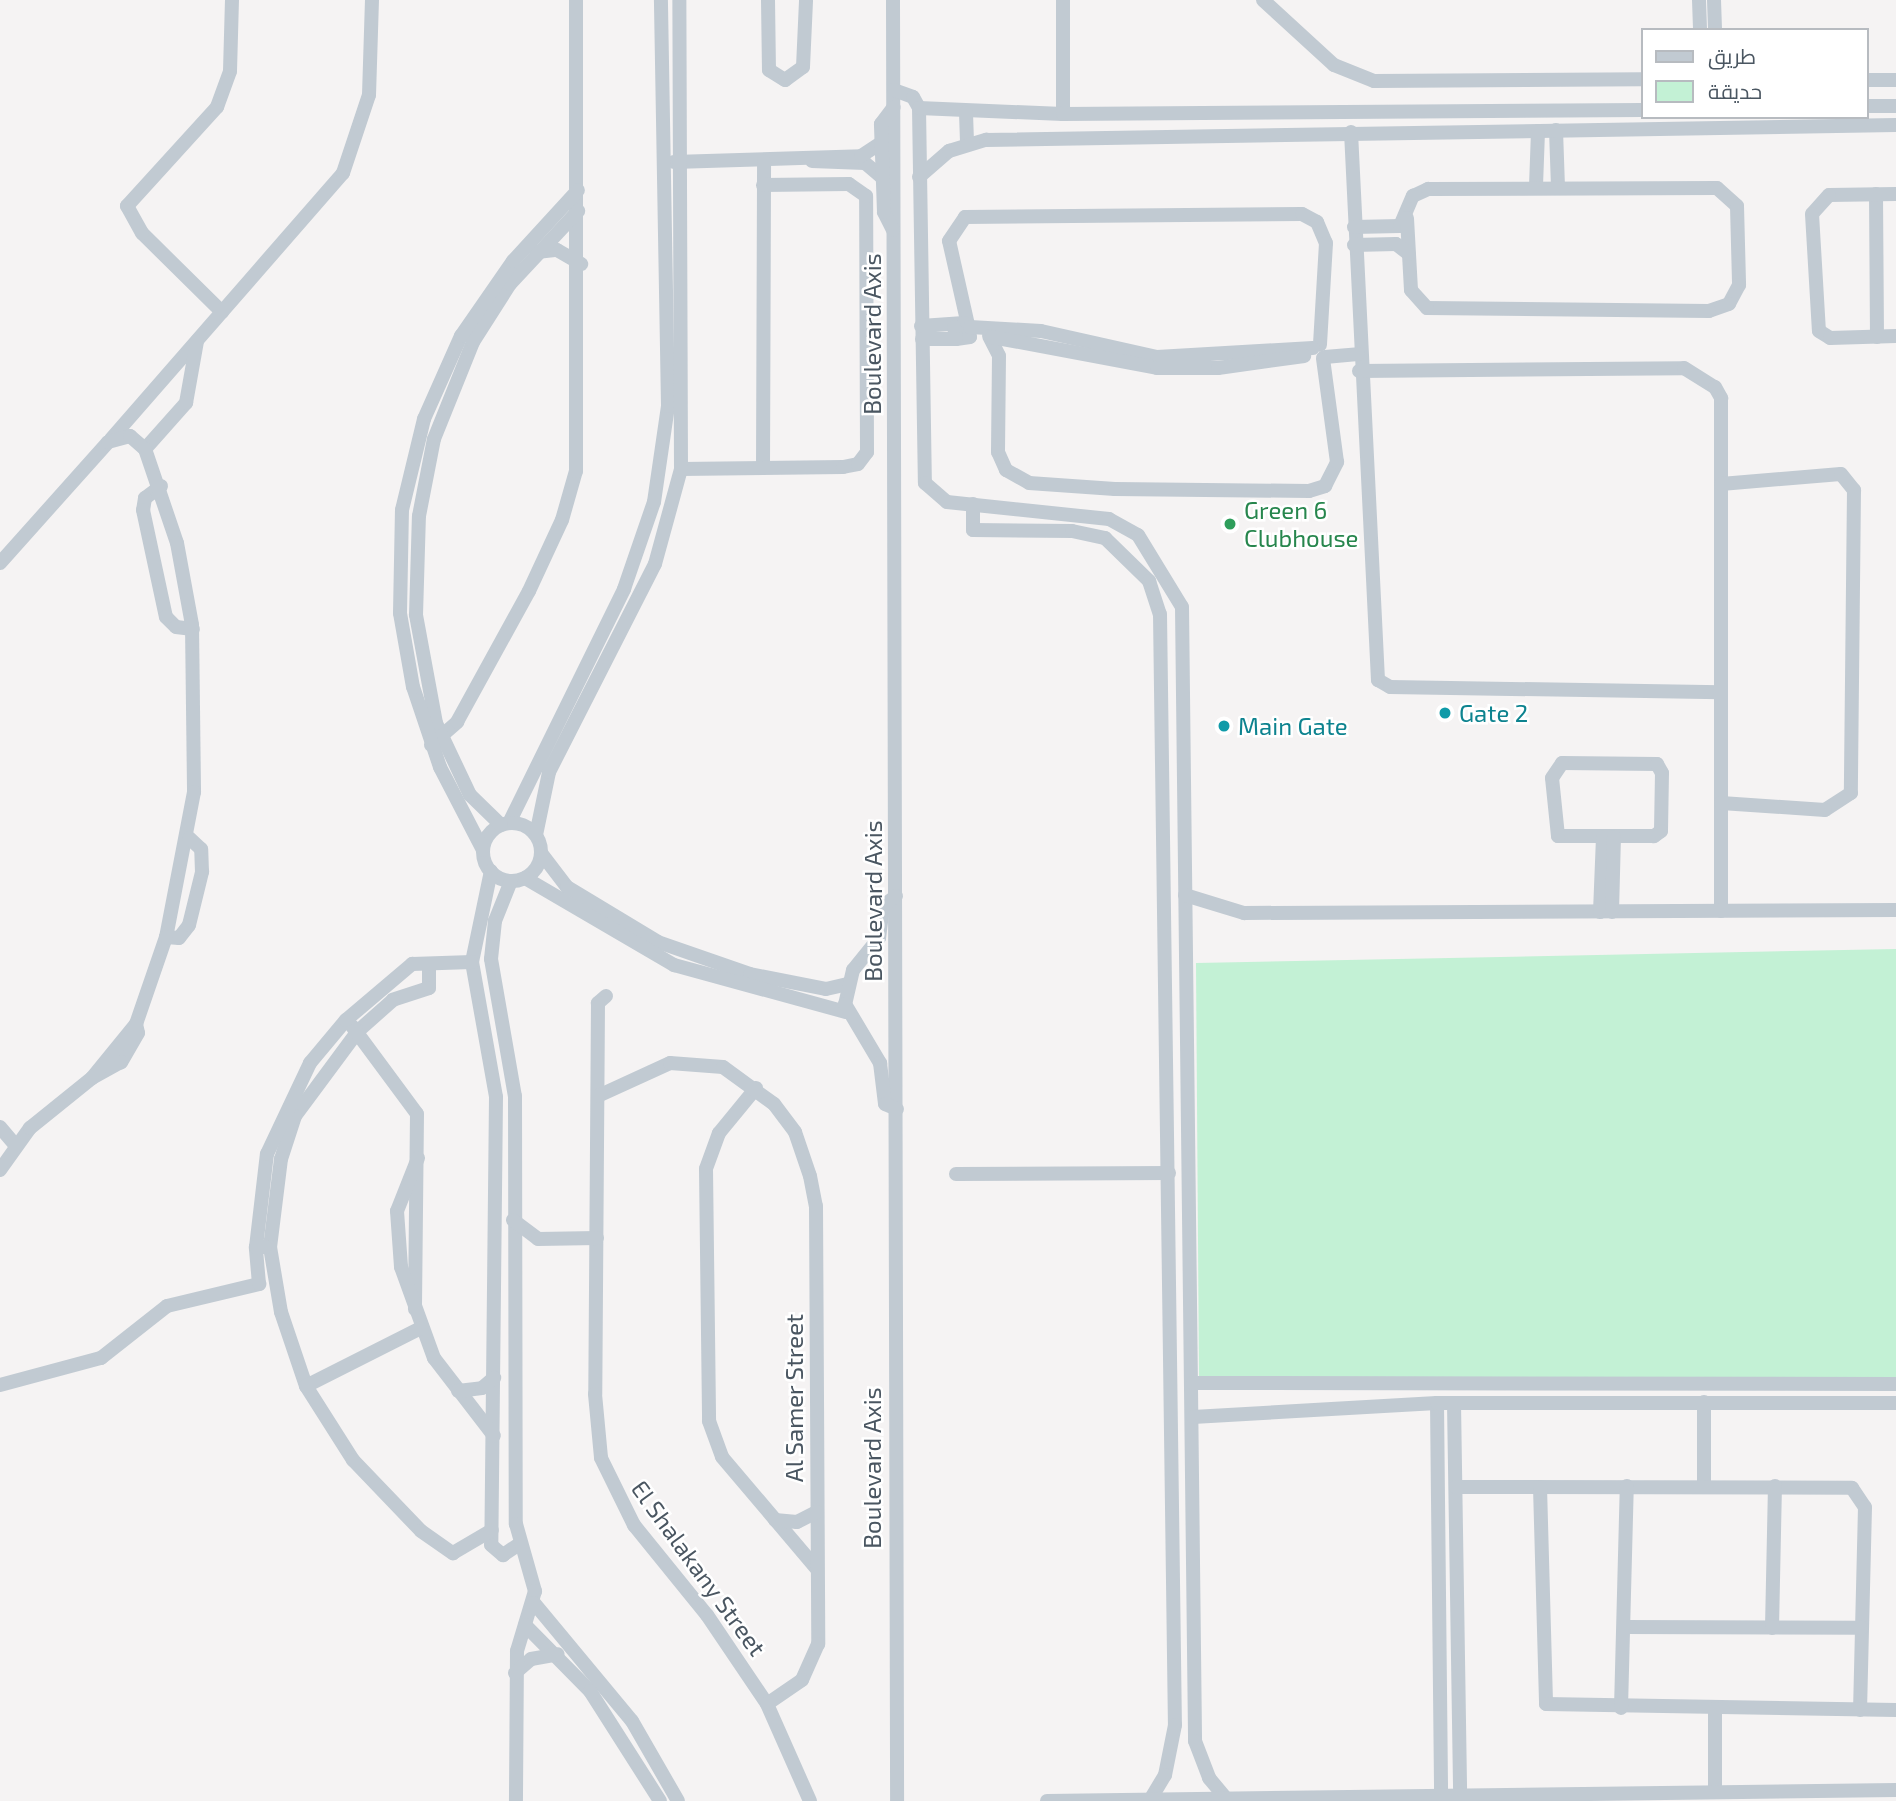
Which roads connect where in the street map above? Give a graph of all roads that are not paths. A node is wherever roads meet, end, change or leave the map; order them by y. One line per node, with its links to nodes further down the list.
1 (232, 0): 54 (street)
2 (372, 0): 54 (street)
3 (576, 0): 41 (street)
4 (661, 0): 34 (street)
5 (679, 0): 35 (street)
6 (768, 0): 7 (street)
7 (806, 0)
8 (893, 0): 18 (street, Boulevard Axis)
9 (1063, 0): 25 (street)
10 (1263, 0): 15 (street)
11 (1699, 0): 13 (street)
12 (1714, 0): 14 (street)
13 (1700, 28)
14 (1715, 28)
15 (1640, 79)
16 (1868, 80): 17 (street)
17 (1896, 80)
18 (894, 90): 21 (street, Boulevard Axis); 22 (street)
19 (1868, 106): 20 (street)
20 (1896, 106)
21 (894, 107): 30 (street); 48 (street, Boulevard Axis)
22 (919, 108): 24 (street); 36 (street)
23 (1640, 110): 25 (street)
24 (966, 113): 25 (street); 31 (street)
25 (1063, 114)
26 (1896, 125): 27 (street)
27 (1556, 130): 28 (street); 40 (street)
28 (1538, 131): 29 (street); 39 (street)
29 (1351, 132): 31 (street); 46 (street)
30 (881, 143): 33 (street); 37 (street)
31 (967, 144): 36 (street)
32 (764, 161): 33 (street); 35 (street); 38 (street)
33 (836, 161): 37 (street)
34 (665, 162): 35 (street); 79 (street)
35 (682, 162): 70 (street)
36 (919, 177): 56 (street)
37 (883, 178): 48 (street)
38 (764, 185): 69 (street); 69 (street)
39 (1536, 186): 40 (street); 45 (street)
40 (1558, 187): 52 (street)
41 (578, 190): 44 (street); 77 (street)
42 (1876, 194): 43 (street); 61 (street); 61 (street)
43 (1896, 194)
44 (578, 211): 51 (street); 53 (street)
45 (1406, 218): 47 (street); 52 (street)
46 (1354, 227): 47 (street); 50 (street)
47 (1377, 227): 49 (street)
48 (895, 232): 88 (street, Boulevard Axis)
49 (1378, 244): 50 (street); 52 (street)
50 (1354, 245): 63 (street)
51 (537, 252): 53 (street); 77 (street)
52 (1409, 254)
53 (581, 264): 77 (street)
54 (222, 312): 62 (street)
55 (963, 329): 56 (street); 57 (street); 59 (street); 64 (street)
56 (921, 333): 73 (street)
57 (1040, 336): 60 (street); 64 (street)
58 (1896, 336): 61 (street)
59 (989, 337): 60 (street); 65 (street)
60 (1008, 337): 65 (street)
61 (1877, 337)
62 (197, 341): 67 (street); 68 (street)
63 (1358, 351): 64 (street); 66 (street)
64 (1320, 352): 65 (street)
65 (999, 356)
66 (1359, 371): 71 (street); 76 (street)
67 (108, 442): 68 (street); 74 (street)
68 (145, 449): 72 (street)
69 (763, 468): 70 (street)
70 (681, 469): 80 (street)
71 (1721, 484): 76 (street); 78 (street)
72 (161, 486): 75 (street); 75 (street)
73 (973, 504): 87 (street); 109 (street)
74 (0, 563)
75 (193, 629): 82 (street)
76 (1721, 692): 78 (street)
77 (436, 742): 79 (street); 83 (street)
78 (1721, 803): 90 (street)
79 (505, 824): 80 (street); 83 (street)
80 (536, 835): 84 (street)
81 (1608, 837): 81 (street); 91 (street)
82 (189, 838): 92 (street); 92 (street)
83 (483, 850): 85 (street)
84 (541, 853): 86 (street); 96 (street)
85 (491, 871): 86 (street); 93 (street)
86 (518, 879): 99 (street); 111 (street)
87 (1185, 895): 91 (street); 119 (street)
88 (896, 896): 96 (street); 104 (street, Boulevard Axis)
89 (1896, 910): 90 (street)
90 (1721, 911): 91 (street)
91 (1606, 912)
92 (166, 937): 106 (street)
93 (472, 962): 94 (street); 118 (street)
94 (429, 965): 95 (street); 97 (street)
95 (404, 975): 97 (street); 100 (street)
96 (848, 984): 99 (street)
97 (412, 990): 101 (street)
98 (606, 996): 103 (street, El Shalakany Street)
99 (846, 1012): 104 (street)
100 (346, 1020): 101 (street); 114 (street)
101 (358, 1031): 107 (street); 114 (street)
102 (756, 1088): 103 (street); 135 (street, Al Samer Street); 136 (street)
103 (598, 1096): 112 (street, El Shalakany Street)
104 (897, 1109): 163 (street, Boulevard Axis)
105 (0, 1127): 106 (street)
106 (15, 1145): 108 (street)
107 (419, 1156): 116 (street); 116 (street)
108 (0, 1170)
109 (1169, 1173): 110 (street); 156 (street)
110 (956, 1174)
111 (513, 1220): 113 (street); 115 (street)
112 (597, 1238): 113 (street); 147 (street, El Shalakany Street)
113 (538, 1239): 115 (street)
114 (263, 1247): 121 (street); 122 (street)
115 (513, 1258): 138 (street)
116 (415, 1309): 117 (street)
117 (419, 1329): 122 (street); 123 (street)
118 (494, 1378): 123 (street); 129 (street)
119 (1193, 1382): 120 (street); 128 (street)
120 (1896, 1384)
121 (0, 1385)
122 (306, 1386): 137 (street)
123 (457, 1391): 129 (street)
124 (1704, 1402): 126 (street); 127 (street); 131 (street)
125 (1437, 1403): 126 (street); 128 (street); 154 (street)
126 (1454, 1403): 133 (street)
127 (1896, 1403)
128 (1193, 1417): 157 (street)
129 (494, 1436): 137 (street)
130 (1627, 1486): 131 (street); 134 (street); 142 (street)
131 (1704, 1486): 132 (street)
132 (1775, 1486): 143 (street); 144 (street)
133 (1457, 1487): 134 (street); 155 (street)
134 (1540, 1487): 148 (street)
135 (817, 1511): 136 (street); 139 (street, Al Samer Street)
136 (775, 1520): 139 (street)
137 (492, 1530): 138 (street)
138 (518, 1545): 140 (street)
139 (817, 1569): 147 (street, Al Samer Street)
140 (534, 1603): 141 (street); 161 (street)
141 (525, 1625): 145 (street); 146 (street)
142 (1624, 1628): 143 (street); 148 (street)
143 (1772, 1628): 144 (street)
144 (1862, 1628): 150 (street)
145 (558, 1654): 146 (street); 160 (street)
146 (516, 1673): 159 (street)
147 (767, 1704): 162 (street, El Shalakany Street)
148 (1621, 1708): 149 (street)
149 (1715, 1709): 150 (street); 153 (street)
150 (1860, 1710): 151 (street)
151 (1896, 1710)
152 (1896, 1790): 153 (street)
153 (1715, 1792): 155 (street)
154 (1441, 1795): 155 (street); 158 (street)
155 (1460, 1795)
156 (1152, 1797): 157 (street); 164 (street)
157 (1225, 1797): 158 (street)
158 (1365, 1799)
159 (516, 1801)
160 (660, 1801)
161 (678, 1801)
162 (810, 1801)
163 (897, 1801)
164 (1046, 1801)

